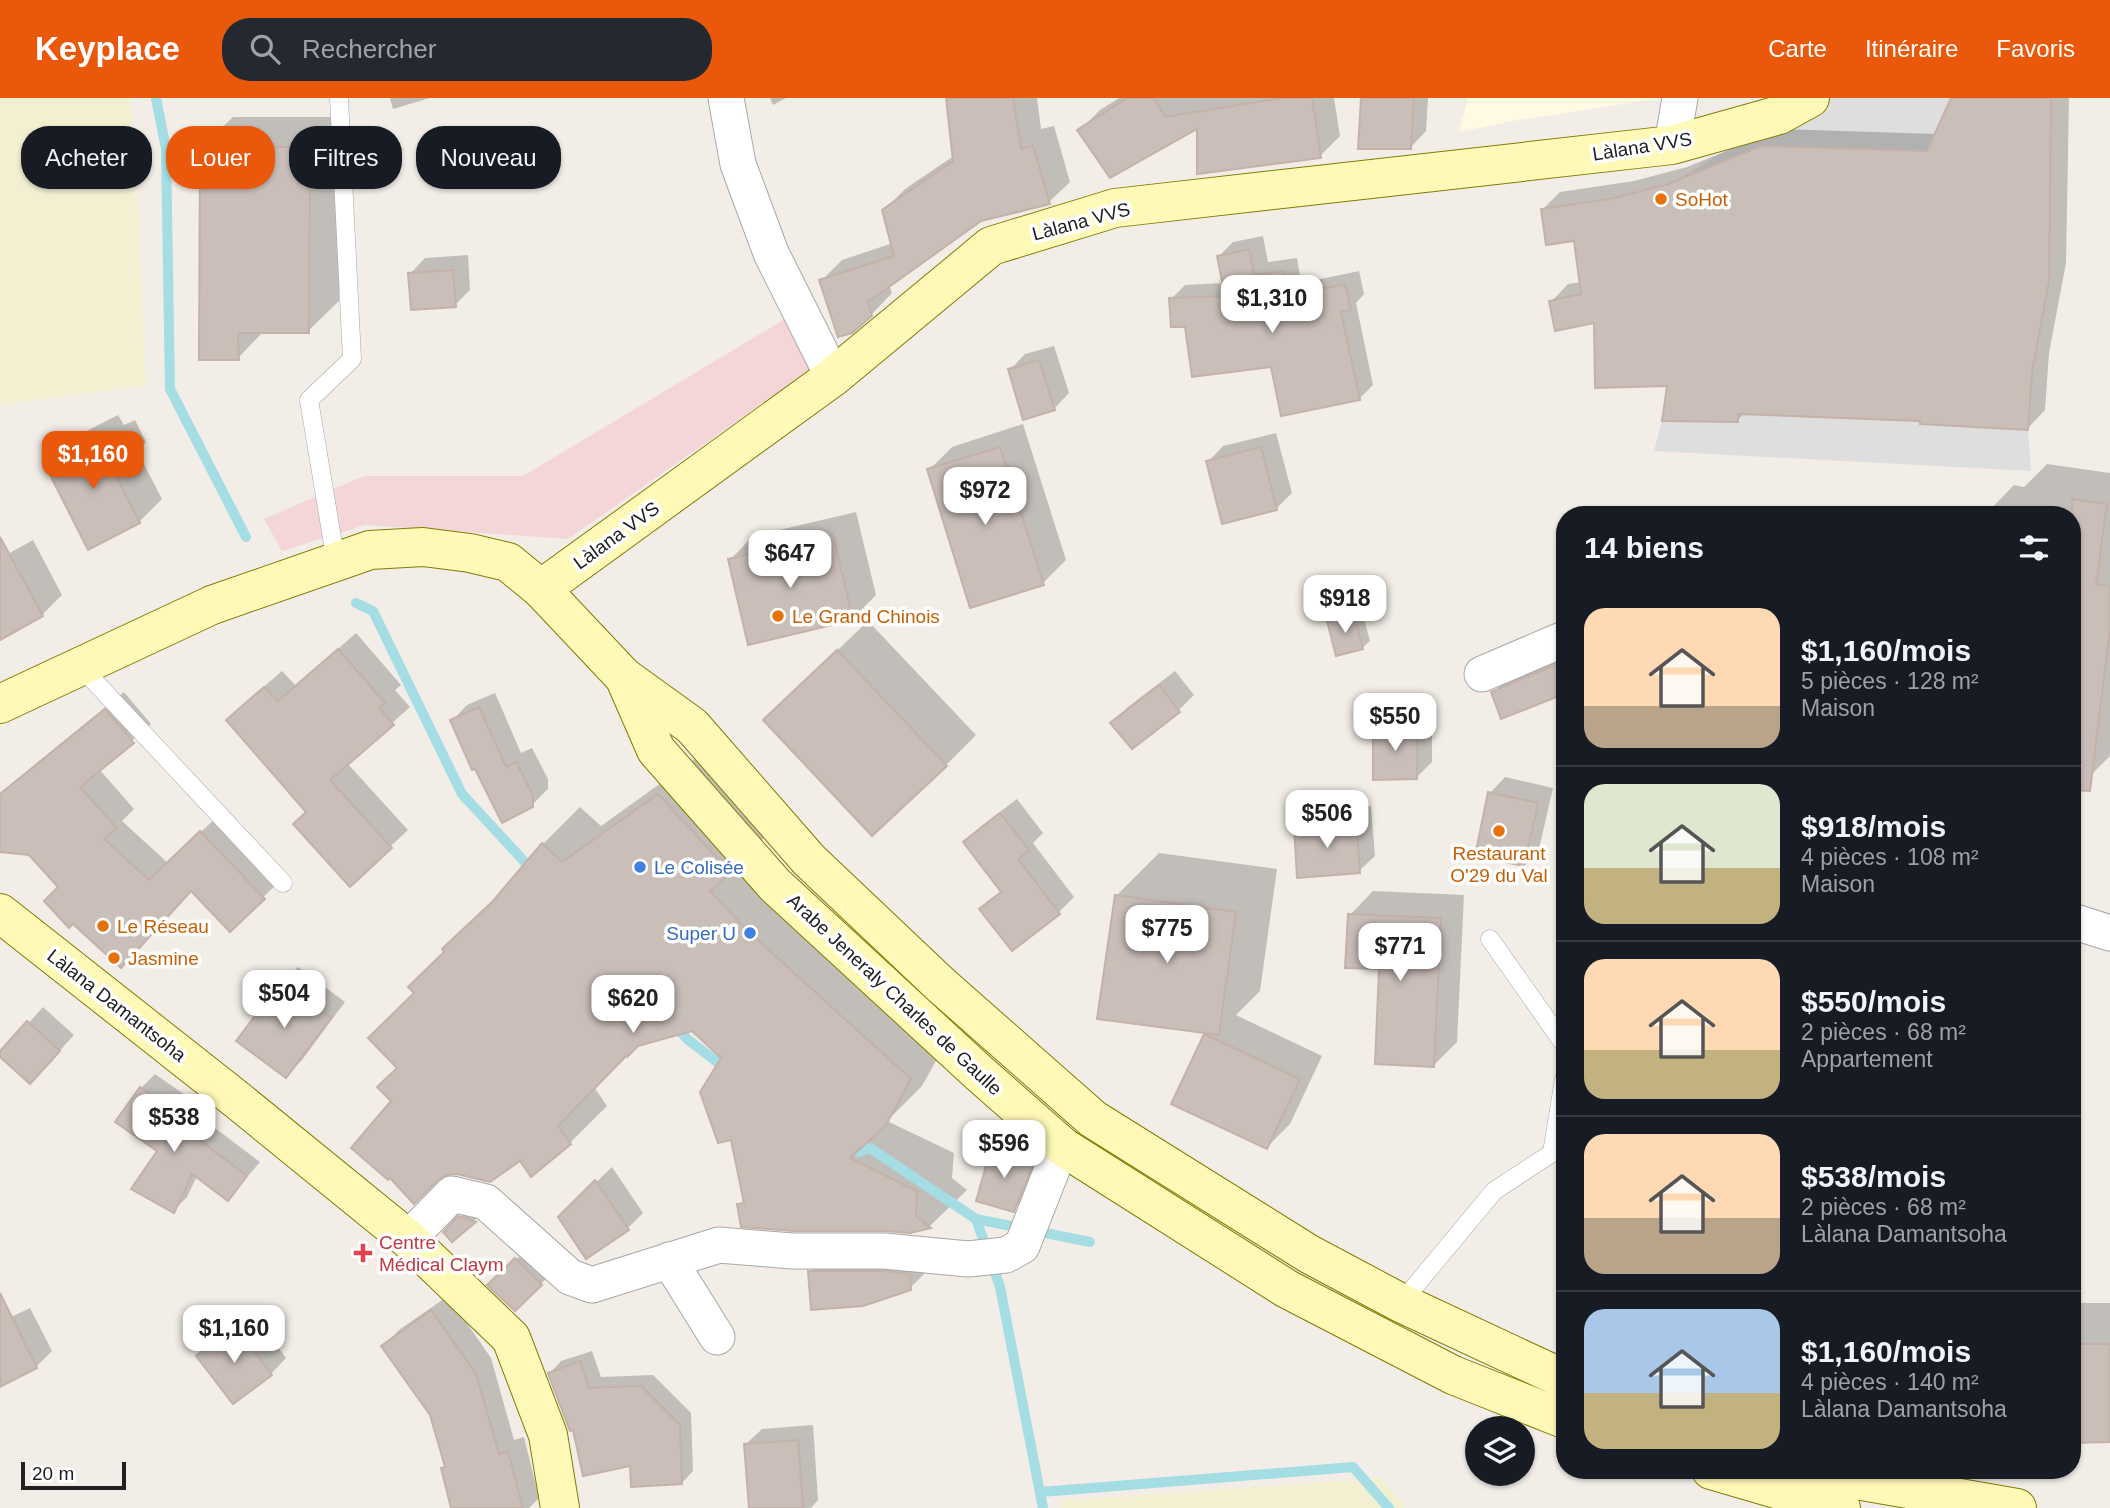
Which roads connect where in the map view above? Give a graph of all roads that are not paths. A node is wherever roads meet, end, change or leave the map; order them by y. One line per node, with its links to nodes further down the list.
1 (340, 98): 7 (lane)
2 (726, 98): 6 (street)
3 (1680, 98): 5 (street)
4 (1810, 98): 5 (street, Làlana VVS)
5 (1672, 145): 6 (street, Làlana VVS)
6 (833, 377): 8 (street, Làlana VVS)
7 (336, 562): 8 (street, Arabe Jeneraly Charles de Gaulle); 10 (street, Arabe Jeneraly Charles de Gaulle)
8 (541, 589): 12 (street, Arabe Jeneraly Charles de Gaulle)
9 (1556, 642): 11 (street)
10 (80, 667): 13 (street, Arabe Jeneraly Charles de Gaulle); 14 (lane)
11 (1482, 674)
12 (624, 677): 21 (street, Arabe Jeneraly Charles de Gaulle); 24 (street, Arabe Jeneraly Charles de Gaulle)
13 (2, 715)
14 (283, 883)
15 (0, 913): 22 (street, Làlana Damantsoha)
16 (2081, 924): 17 (street)
17 (2110, 933)
18 (1490, 939): 19 (lane)
19 (1556, 1033)
20 (1556, 1128): 24 (lane)
21 (1062, 1144): 23 (street); 27 (street, Arabe Jeneraly Charles de Gaulle)
22 (408, 1239): 23 (street); 30 (street, Làlana Damantsoha)
23 (668, 1260): 25 (street)
24 (1401, 1303): 26 (street, Arabe Jeneraly Charles de Gaulle)
25 (717, 1338)
26 (1556, 1375)
27 (1556, 1416)
28 (1742, 1479): 31 (street)
29 (1855, 1479): 32 (street)
30 (560, 1508)
31 (1840, 1508)
32 (2017, 1508)

